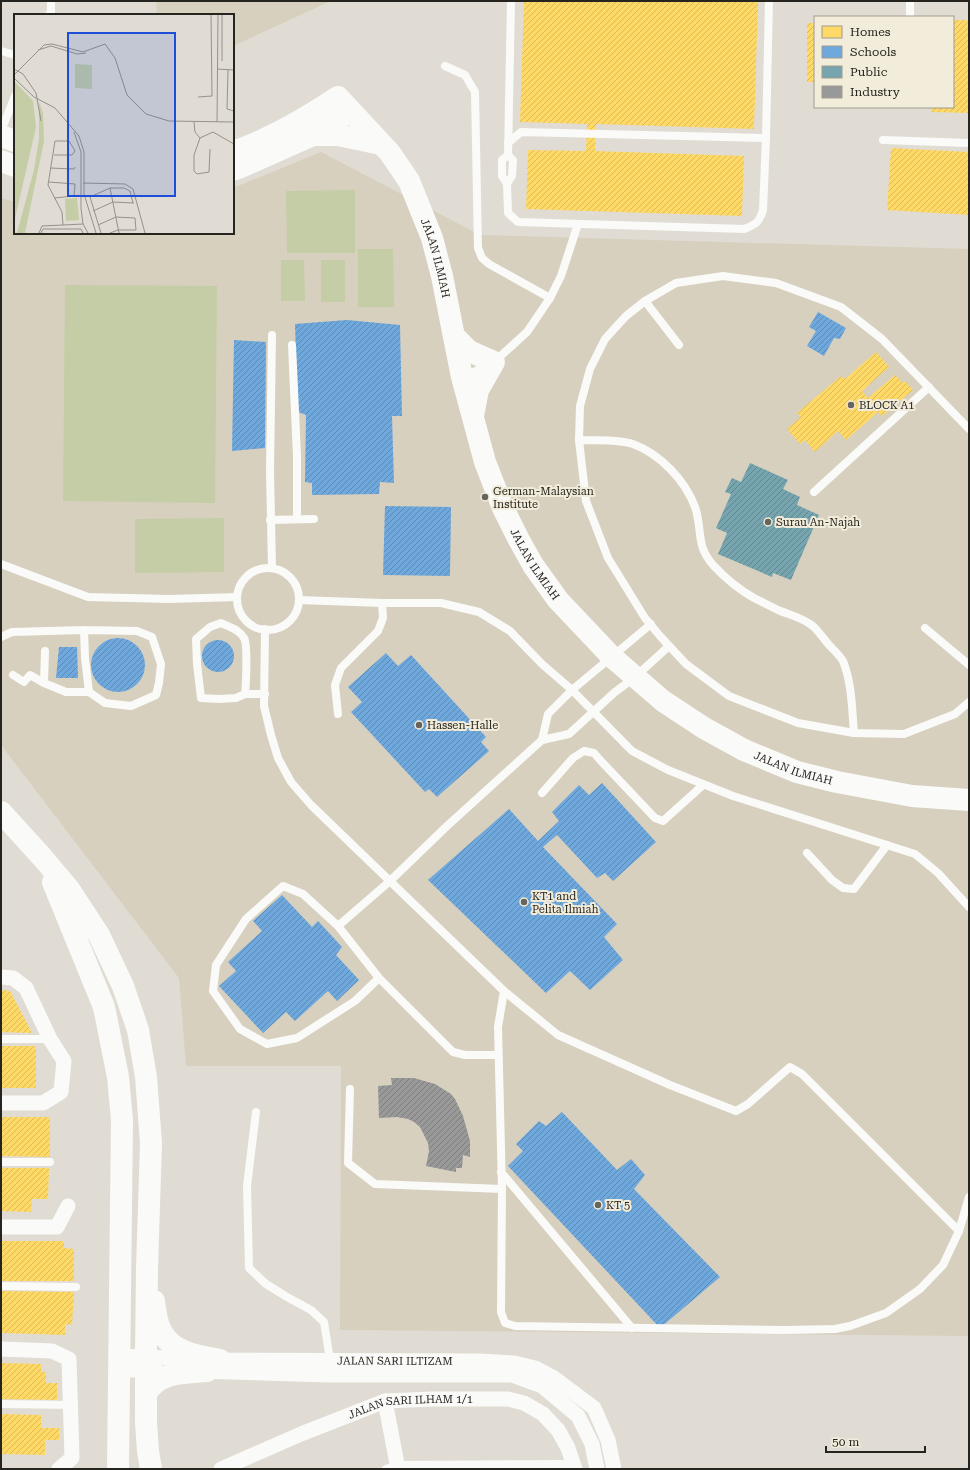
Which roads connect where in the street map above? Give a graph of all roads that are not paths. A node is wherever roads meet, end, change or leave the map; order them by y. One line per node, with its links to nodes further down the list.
1 (51, 1): 5 (lane)
2 (511, 1): 18 (lane)
3 (769, 1): 15 (lane)
4 (910, 1): 6 (lane)
5 (50, 14)
6 (910, 16)
7 (1, 51): 8 (lane)
8 (14, 55)
9 (445, 66): 26 (lane)
10 (14, 98): 12 (lane)
11 (344, 104): 13 (street); 20 (street, JALAN ILMIAH); 21 (street)
12 (1, 131)
13 (313, 135): 20 (street); 24 (street)
14 (1, 136): 17 (street)
15 (766, 138): 18 (lane); 25 (lane)
16 (883, 140): 19 (lane)
17 (14, 141)
18 (508, 143): 25 (lane)
19 (969, 143)
20 (381, 144): 29 (street, JALAN ILMIAH)
21 (234, 152)
22 (1, 161): 23 (street)
23 (14, 166)
24 (234, 170)
25 (578, 224): 26 (lane)
26 (550, 298): 32 (lane)
27 (645, 301): 31 (lane); 34 (lane); 37 (lane)
28 (272, 335): 41 (lane)
29 (454, 336): 32 (street); 33 (street, JALAN ILMIAH)
30 (292, 345): 39 (lane)
31 (679, 345)
32 (494, 362): 33 (lane); 35 (street)
33 (462, 378): 35 (street, JALAN ILMIAH)
34 (929, 387): 36 (lane); 38 (lane)
35 (473, 419): 54 (street, JALAN ILMIAH)
36 (969, 429)
37 (579, 440): 47 (lane); 66 (lane)
38 (814, 492)
39 (297, 519): 40 (lane); 41 (lane)
40 (314, 519)
41 (270, 520): 43 (lane)
42 (1, 564): 44 (lane)
43 (272, 568): 44 (lane); 45 (lane)
44 (237, 597): 49 (lane)
45 (299, 600): 46 (lane); 49 (lane)
46 (382, 603): 59 (lane); 65 (lane)
47 (650, 624): 52 (lane); 54 (lane)
48 (925, 628): 55 (lane)
49 (265, 629): 62 (lane)
50 (84, 630): 51 (lane); 60 (lane); 60 (lane)
51 (1, 637)
52 (669, 646): 57 (lane); 66 (lane)
53 (45, 651): 58 (lane)
54 (612, 657): 57 (street, JALAN ILMIAH); 59 (lane)
55 (969, 665)
56 (13, 675): 58 (lane)
57 (634, 678): 64 (lane); 70 (street, JALAN ILMIAH)
58 (44, 683): 60 (lane)
59 (572, 690): 64 (lane); 67 (lane)
60 (89, 692)
61 (245, 694): 61 (lane); 62 (lane)
62 (265, 694): 75 (lane)
63 (969, 702): 66 (lane)
64 (594, 712): 67 (lane); 68 (lane)
65 (338, 714)
66 (854, 733)
67 (542, 740): 75 (lane)
68 (703, 785): 69 (lane); 72 (lane)
69 (542, 793)
70 (969, 800)
71 (1, 812): 74 (street)
72 (887, 845): 73 (lane); 76 (lane)
73 (807, 853)
74 (42, 857): 95 (street); 101 (street)
75 (390, 881): 77 (lane); 80 (lane)
76 (969, 907)
77 (338, 926): 79 (lane); 79 (lane)
78 (1, 977): 82 (street)
79 (379, 978): 83 (lane)
80 (504, 991): 83 (lane); 94 (lane)
81 (1, 1038): 82 (lane)
82 (50, 1039): 85 (street)
83 (498, 1055): 89 (lane)
84 (350, 1089): 90 (lane)
85 (1, 1103)
86 (256, 1112): 100 (lane)
87 (1, 1162): 88 (lane)
88 (50, 1162)
89 (501, 1172): 90 (lane); 98 (lane)
90 (502, 1189): 98 (lane)
91 (969, 1197): 94 (lane)
92 (68, 1206): 93 (street)
93 (1, 1227)
94 (959, 1231): 98 (lane)
95 (147, 1269): 102 (street); 103 (street)
96 (1, 1286): 97 (lane)
97 (76, 1288)
98 (632, 1328)
99 (1, 1349): 107 (street)
100 (330, 1360): 103 (street, JALAN SARI ILTIZAM); 115 (street, JALAN SARI ILTIZAM)
101 (119, 1363): 102 (street, JALAN SARI ILTIZAM); 111 (street)
102 (146, 1363): 103 (street, JALAN SARI ILTIZAM); 104 (street)
103 (214, 1365): 104 (street); 114 (street, JALAN SARI ILTIZAM)
104 (146, 1394): 112 (street)
105 (385, 1401): 108 (street, JALAN SARI ILHAM 1/1); 109 (street); 113 (street, JALAN SARI ILHAM 1/1)
106 (1, 1404): 107 (lane)
107 (71, 1405): 110 (street)
108 (574, 1467): 109 (lane)
109 (394, 1468)
110 (59, 1469)
111 (118, 1469)
112 (151, 1469)
113 (221, 1469)
114 (598, 1469)
115 (614, 1469)

